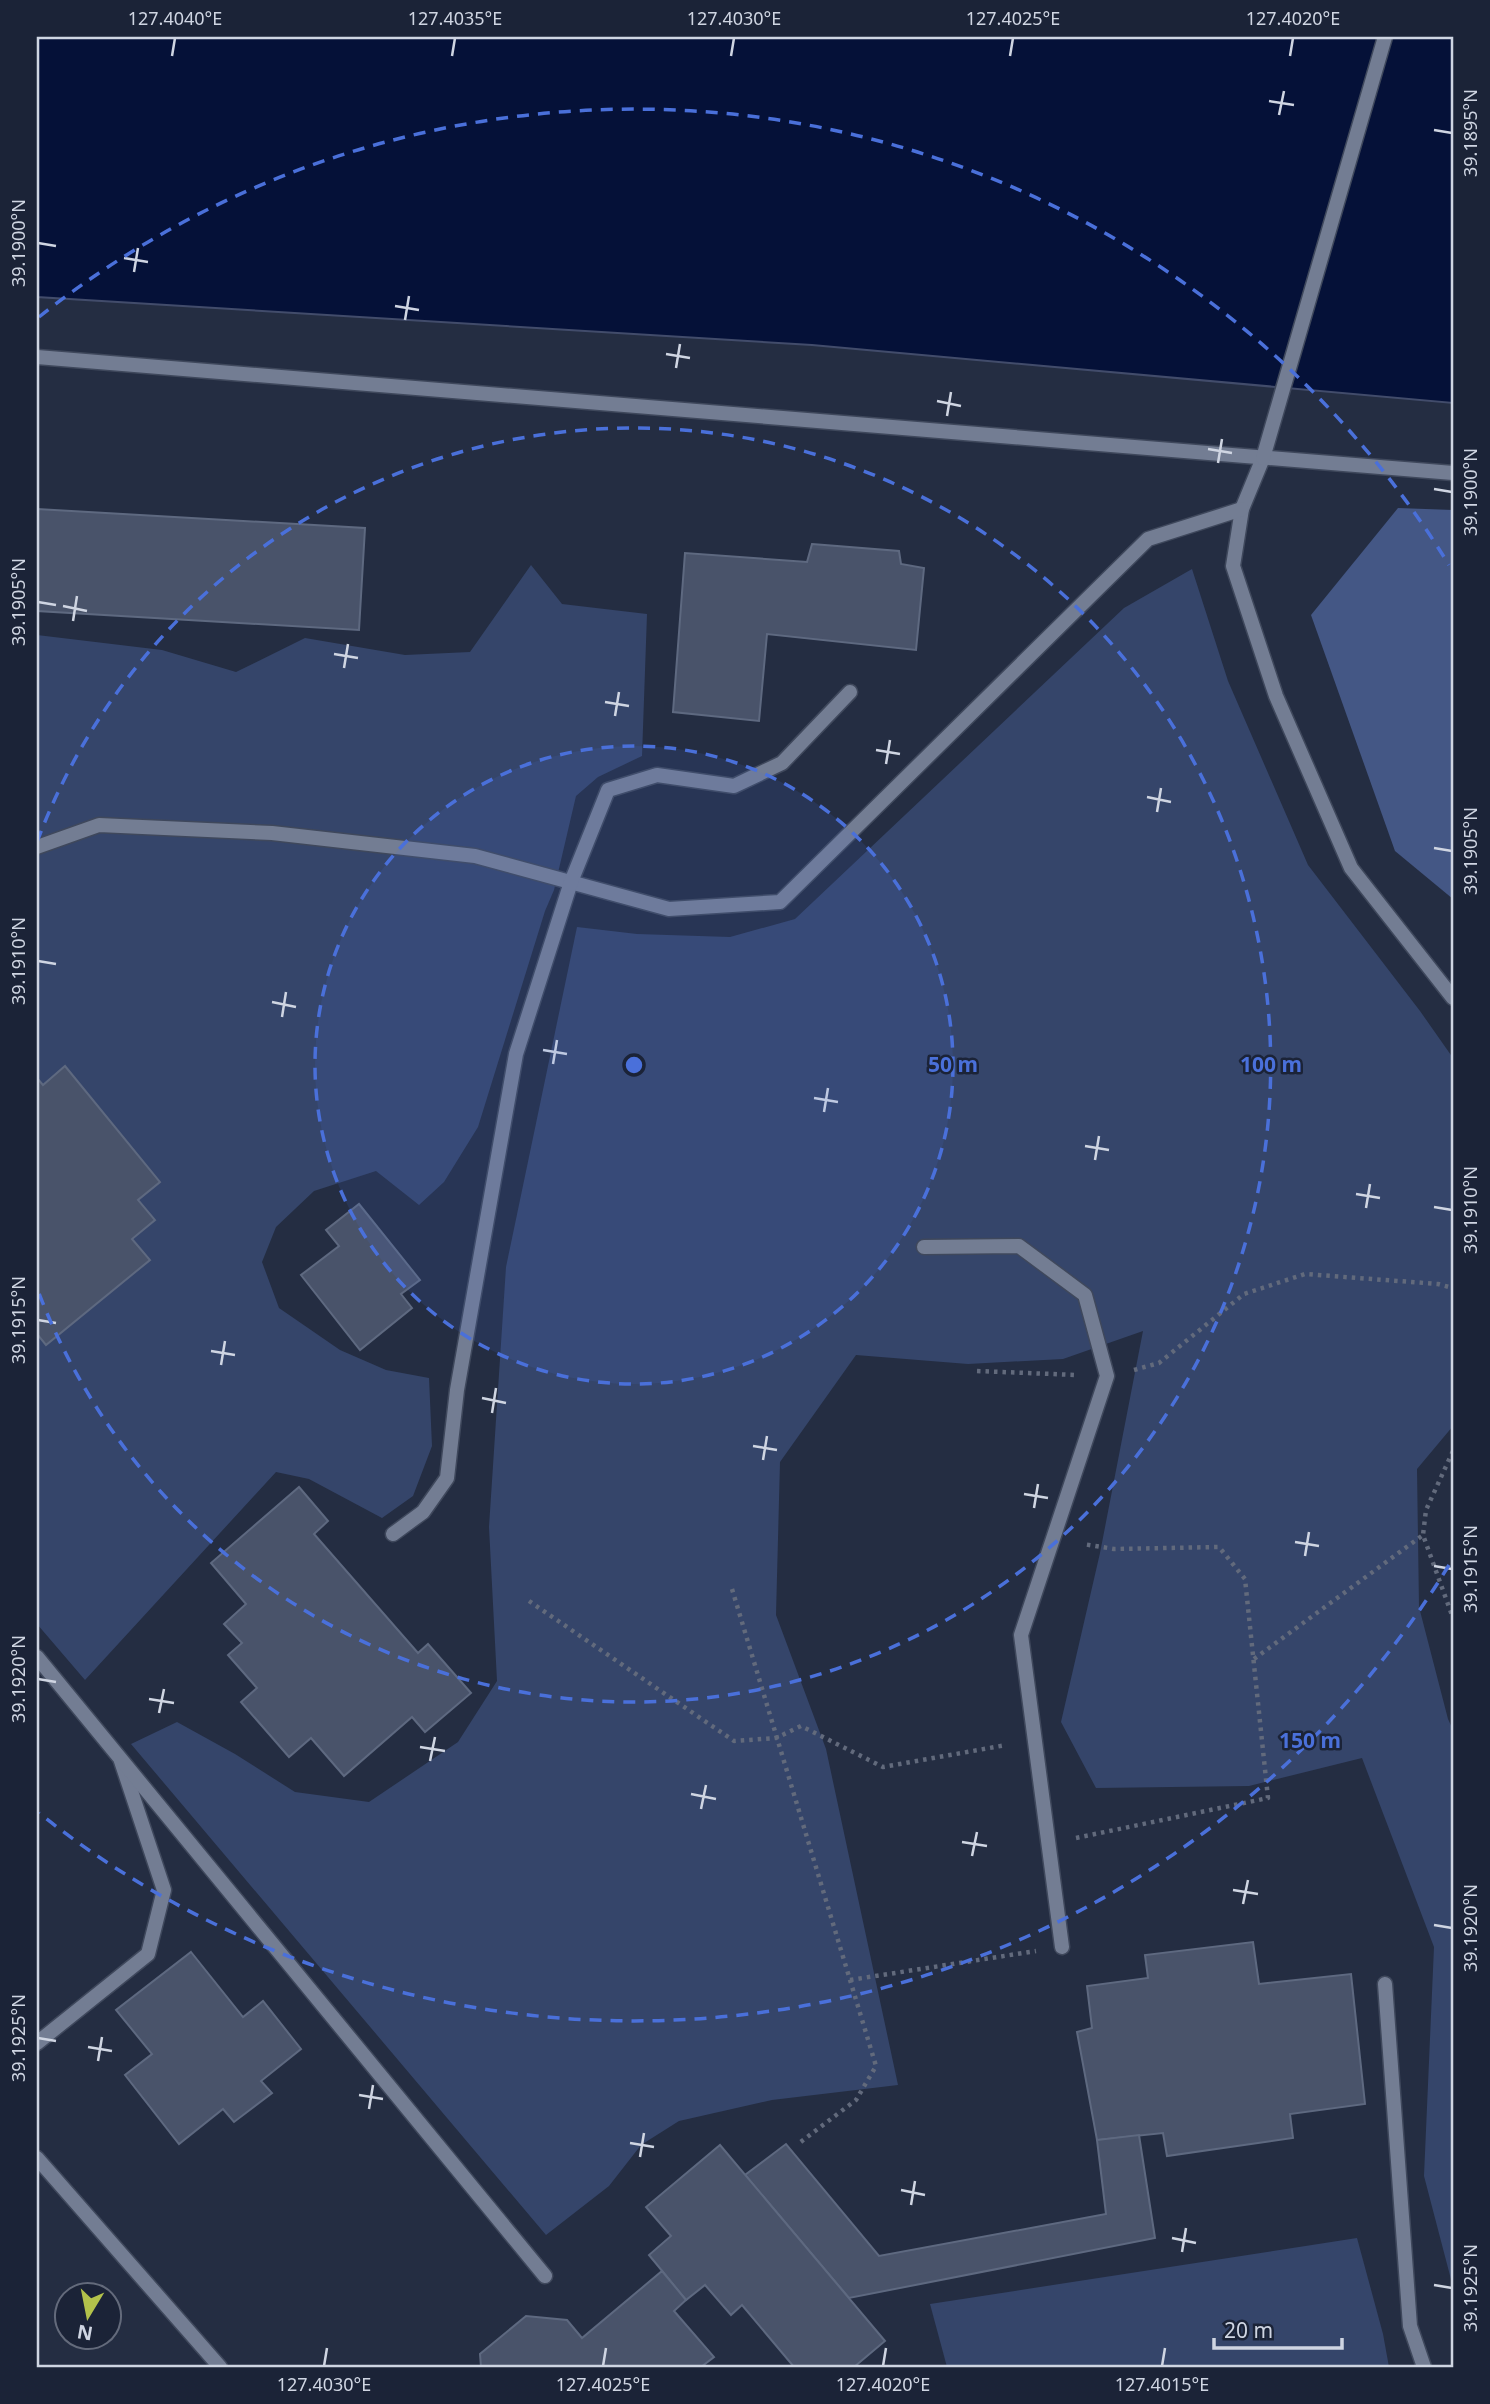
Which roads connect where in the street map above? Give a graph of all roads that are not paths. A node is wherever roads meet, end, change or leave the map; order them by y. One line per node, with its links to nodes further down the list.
1 (1385, 37): 3 (street)
2 (37, 357): 3 (street)
3 (1263, 458): 4 (street); 5 (street)
4 (1453, 473)
5 (1242, 509): 8 (street); 9 (street)
6 (850, 692): 8 (street)
7 (37, 847): 8 (street)
8 (571, 882): 11 (street)
9 (1453, 998)
10 (924, 1247): 14 (street)
11 (393, 1534)
12 (37, 1657): 13 (street)
13 (121, 1760): 16 (street); 18 (street)
14 (1062, 1947)
15 (1385, 1984): 20 (street)
16 (37, 2043)
17 (37, 2158): 19 (street)
18 (545, 2276)
19 (220, 2367)
20 (1424, 2367)

